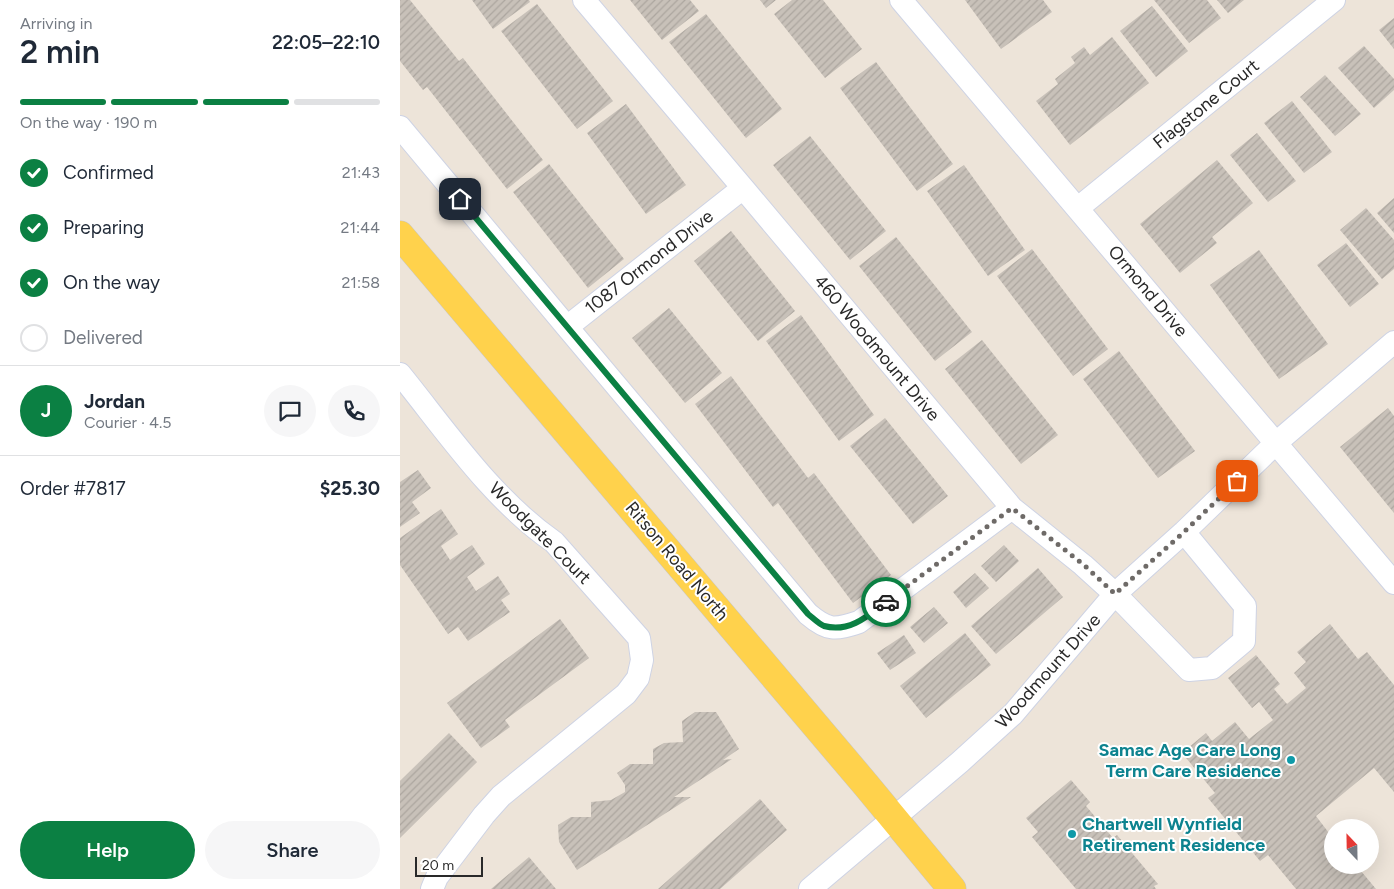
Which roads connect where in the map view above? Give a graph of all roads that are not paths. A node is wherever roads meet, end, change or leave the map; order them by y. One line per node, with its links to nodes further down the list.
1 (584, 0): 5 (street)
2 (901, 0): 6 (street, Ormond Drive)
3 (1334, 0): 6 (street, Flagstone Court)
4 (400, 127): 8 (street)
5 (743, 188): 8 (street, 1087 Ormond Drive); 12 (street, 460 Woodmount Drive)
6 (1078, 208): 11 (street, Ormond Drive)
7 (400, 235): 16 (main road, Ritson Road North)
8 (567, 328): 12 (street)
9 (1394, 342): 11 (street, Woodmount Drive)
10 (400, 374): 17 (street, Woodgate Court)
11 (1276, 443): 13 (street, Woodmount Drive); 14 (street, Ormond Drive)
12 (1012, 508): 15 (street, 460 Woodmount Drive)
13 (1184, 532): 15 (street, Woodmount Drive); 15 (street, 460 Woodmount Drive)
14 (1394, 583)
15 (1115, 594): 16 (street, Woodmount Drive)
16 (894, 818): 18 (street, Woodmount Drive); 19 (main road, Ritson Road North)
17 (432, 889)
18 (810, 889)
19 (952, 889)

